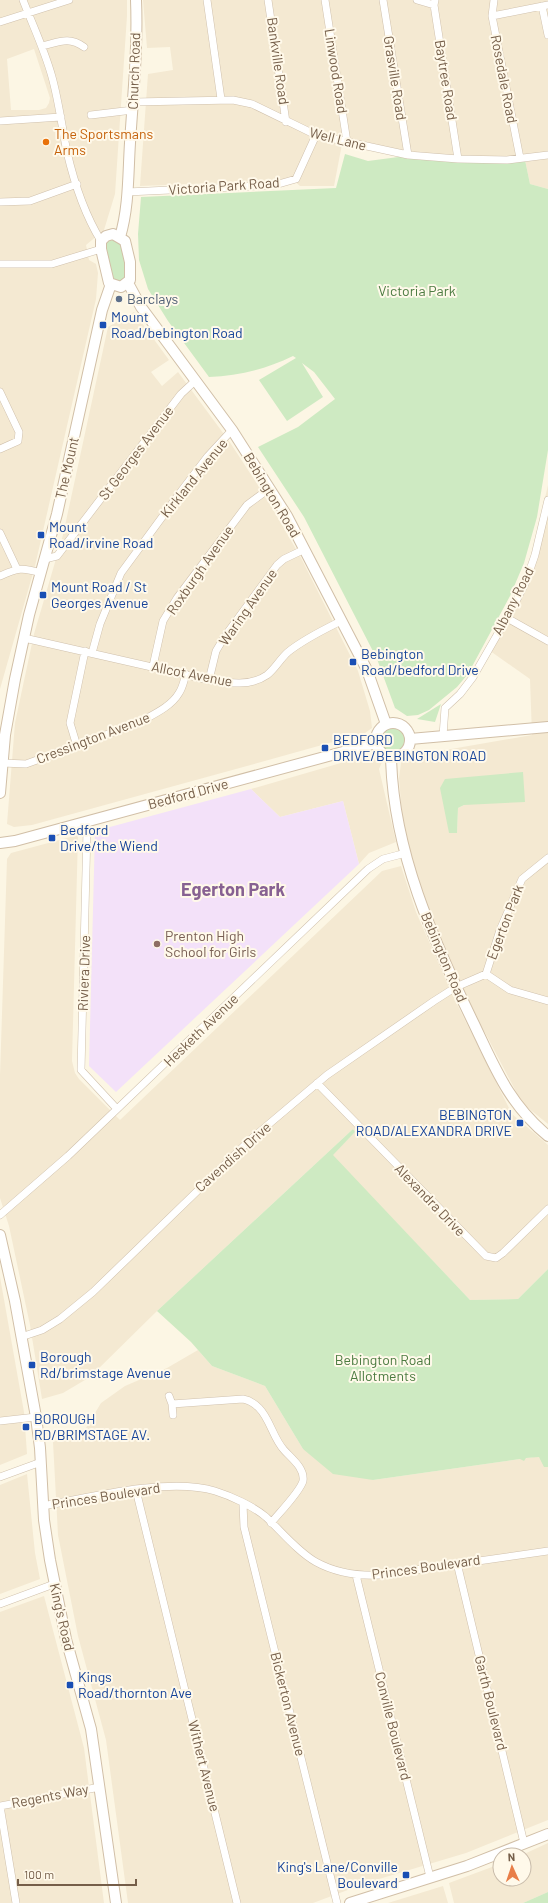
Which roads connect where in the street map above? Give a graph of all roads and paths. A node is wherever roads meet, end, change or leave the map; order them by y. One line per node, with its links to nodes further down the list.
1 (24, 0): 12 (street)
2 (69, 0): 12 (street)
3 (136, 0): 19 (street, Church Road)
4 (207, 0): 18 (street)
5 (268, 0): 23 (street, Bankville Road)
6 (325, 0): 25 (street, Linwood Road)
7 (383, 0): 26 (street, Grasville Road)
8 (417, 0): 10 (street)
9 (494, 0): 13 (street, Rosedale Road)
10 (435, 2): 29 (street, Baytree Road)
11 (545, 5): 13 (street); 15 (street)
12 (29, 14): 14 (street); 16 (street)
13 (492, 16): 28 (street, Rosedale Road)
14 (0, 22)
15 (548, 35)
16 (42, 46): 17 (street); 21 (street)
17 (84, 47)
18 (221, 99): 19 (street, Well Lane); 23 (street, Well Lane)
19 (133, 106): 20 (street, Well Lane); 31 (street, Church Road)
20 (91, 115)
21 (61, 117): 22 (street); 30 (street)
22 (0, 121)
23 (286, 122): 24 (street, Well Lane)
24 (316, 135): 25 (street, Well Lane); 31 (street, Victoria Park Road)
25 (347, 142): 26 (street, Well Lane)
26 (408, 155): 29 (street, Well Lane)
27 (548, 155): 28 (street, Well Lane)
28 (520, 158): 29 (street, Well Lane)
29 (458, 159)
30 (77, 184): 32 (street); 34 (street)
31 (127, 192): 33 (street, Church Road)
32 (0, 202)
33 (120, 237): 34 (street); 36 (street)
34 (101, 245): 35 (street); 37 (street)
35 (0, 264)
36 (128, 283): 37 (street); 38 (street, Bebington Road)
37 (111, 284): 46 (street, The Mount)
38 (195, 381): 40 (street, Bebington Road); 46 (street, St Georges Avenue)
39 (0, 392): 41 (street)
40 (232, 430): 42 (street, Bebington Road); 54 (street, Kirkland Avenue)
41 (0, 449)
42 (270, 488): 45 (street, Bebington Road); 55 (street, Roxburgh Avenue)
43 (548, 500): 50 (street, Albany Road)
44 (0, 533): 47 (street)
45 (305, 549): 51 (street, Bebington Road); 57 (street, Waring Avenue)
46 (45, 559): 48 (street, The Mount)
47 (17, 569): 48 (street); 49 (street)
48 (41, 573): 52 (street, The Mount)
49 (0, 576)
50 (507, 618): 53 (street); 60 (street, Albany Road)
51 (341, 621): 57 (street, Allcot Avenue); 58 (street, Bebington Road)
52 (24, 638): 54 (street, Allcot Avenue); 65 (street, The Mount)
53 (548, 641)
54 (89, 652): 55 (street, Allcot Avenue); 63 (street, Kirkland Avenue)
55 (153, 666): 56 (street, Allcot Avenue)
56 (186, 674): 57 (street, Allcot Avenue); 63 (street, Cressington Avenue)
57 (209, 680)
58 (386, 724): 61 (street); 62 (street)
59 (548, 727): 60 (street)
60 (443, 736): 61 (street)
61 (410, 739): 64 (street)
62 (376, 743): 64 (street); 67 (street, Bedford Drive)
63 (77, 746): 65 (street, Cressington Avenue)
64 (391, 757): 69 (street, Bebington Road)
65 (2, 763): 66 (street, The Mount)
66 (0, 793)
67 (85, 822): 68 (street, Bedford Drive); 75 (street, Riviera Drive)
68 (0, 843)
69 (406, 853): 72 (street, Bebington Road); 75 (street, Hesketh Avenue)
70 (548, 858): 71 (street, Egerton Park)
71 (486, 974): 72 (street, Egerton Park); 73 (street, Egerton Park)
72 (456, 987): 74 (street, Cavendish Drive); 76 (street, Bebington Road)
73 (548, 1001)
74 (317, 1083): 77 (street, Alexandra Drive); 80 (street, Cavendish Drive)
75 (117, 1109): 78 (street, Hesketh Avenue)
76 (548, 1136)
77 (548, 1209)
78 (0, 1215)
79 (0, 1235): 80 (street, King's Road)
80 (21, 1337): 84 (street, King's Road)
81 (169, 1396): 82 (street)
82 (172, 1404): 83 (street); 91 (street)
83 (173, 1415)
84 (36, 1417): 85 (street); 86 (street, King's Road)
85 (0, 1420)
86 (40, 1462): 87 (street); 90 (street, King's Road)
87 (0, 1477)
88 (136, 1490): 89 (street, Princes Boulevard); 90 (street, Princes Boulevard); 104 (street, Withert Avenue)
89 (243, 1504): 91 (street, Princes Boulevard); 105 (street, Bickerton Avenue)
90 (43, 1506): 95 (street, King's Road)
91 (271, 1523): 94 (street, Princes Boulevard)
92 (548, 1551): 93 (street, Princes Boulevard)
93 (457, 1563): 94 (street, Princes Boulevard); 100 (street, Garth Boulevard)
94 (356, 1575): 101 (street, Conville Boulevard)
95 (54, 1584): 96 (street); 97 (street, King's Road)
96 (0, 1604)
97 (100, 1787): 98 (street, Regents Way); 103 (street, King's Road)
98 (0, 1806): 102 (street)
99 (548, 1834): 100 (street)
100 (524, 1843): 101 (street)
101 (430, 1877): 106 (street)
102 (16, 1903)
103 (116, 1903)
104 (237, 1903)
105 (337, 1903)
106 (350, 1903)

